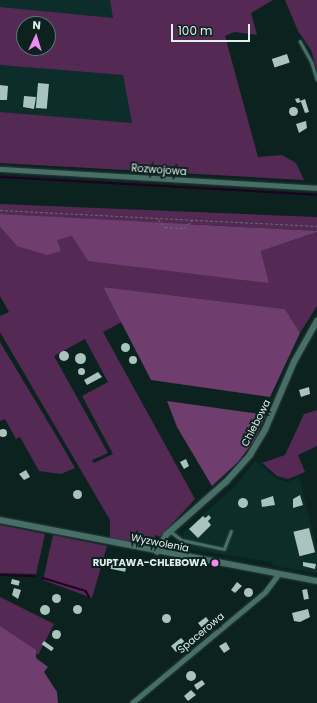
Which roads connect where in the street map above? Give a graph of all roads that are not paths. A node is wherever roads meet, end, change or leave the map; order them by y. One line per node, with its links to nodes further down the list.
1 (300, 41): 2 (lane)
2 (317, 79)
3 (0, 169): 4 (street, Rozwojowa)
4 (317, 188)
5 (317, 321): 7 (street, Chlebowa)
6 (0, 520): 9 (street, Wyzwolenia)
7 (170, 531): 8 (lane); 9 (street, Chlebowa)
8 (231, 531)
9 (157, 552): 10 (street, Wyzwolenia)
10 (278, 575): 11 (street, Wyzwolenia); 12 (street, Spacerowa)
11 (317, 581)
12 (132, 703)

